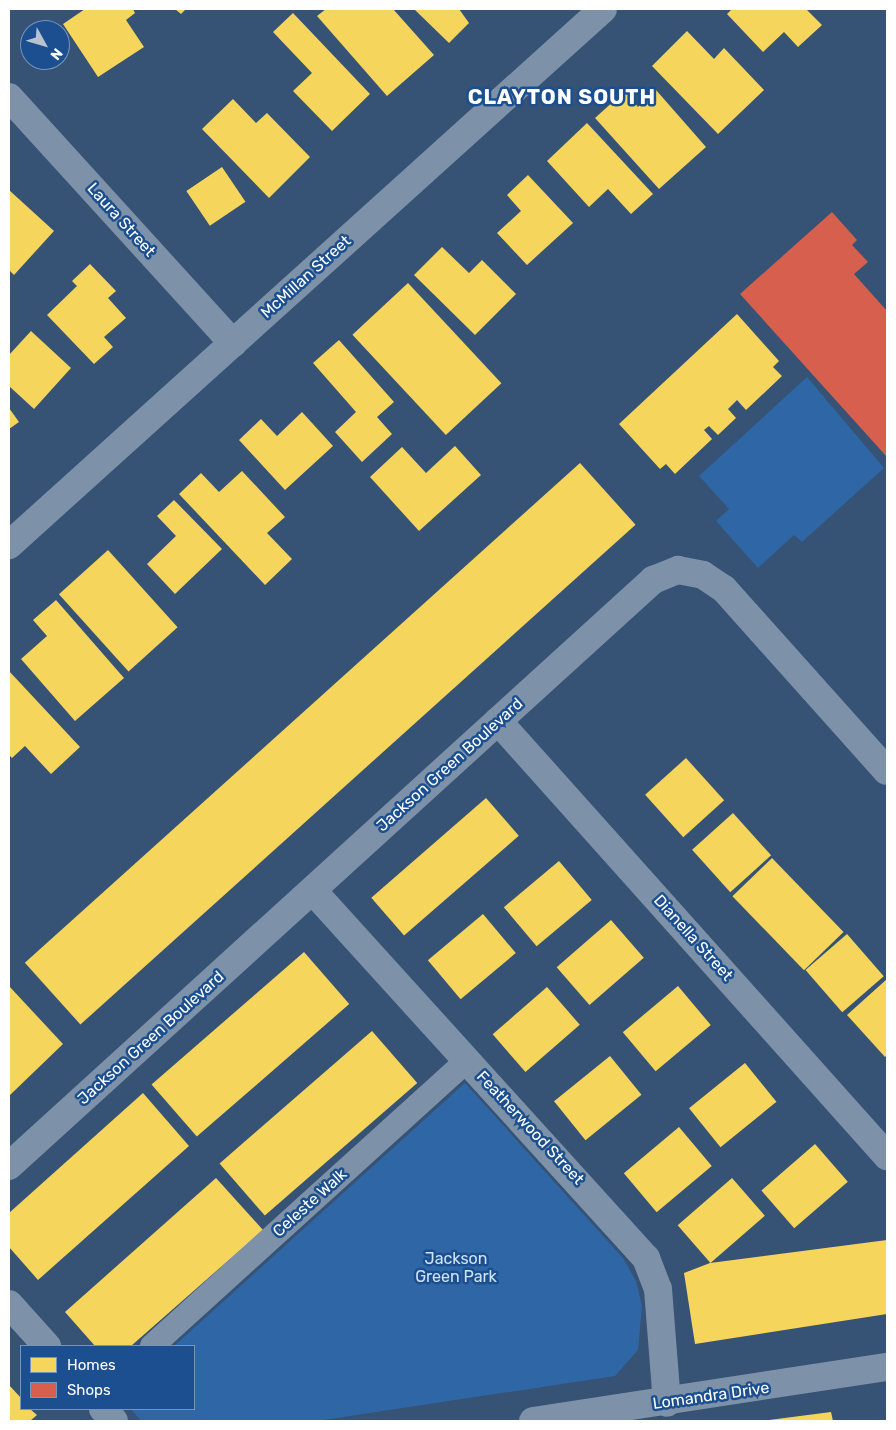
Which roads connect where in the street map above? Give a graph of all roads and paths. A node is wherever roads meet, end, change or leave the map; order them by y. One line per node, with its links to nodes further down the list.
1 (603, 9): 3 (street, McMillan Street)
2 (9, 97): 3 (street, Laura Street)
3 (233, 343): 4 (street, McMillan Street)
4 (9, 545)
5 (498, 721): 6 (street, Jackson Green Boulevard); 7 (street, Jackson Green Boulevard); 9 (street, Dianella Street)
6 (887, 771)
7 (313, 892): 8 (street, Featherwood Street); 10 (street, Jackson Green Boulevard)
8 (467, 1060): 13 (street, Celeste Walk); 15 (street, Featherwood Street)
9 (887, 1156)
10 (9, 1166)
11 (9, 1304): 12 (street)
12 (47, 1345)
13 (153, 1345)
14 (887, 1368): 15 (street, Lomandra Drive)
15 (667, 1402): 18 (street, Lomandra Drive)
16 (103, 1410): 17 (street)
17 (114, 1421)
18 (534, 1421)

